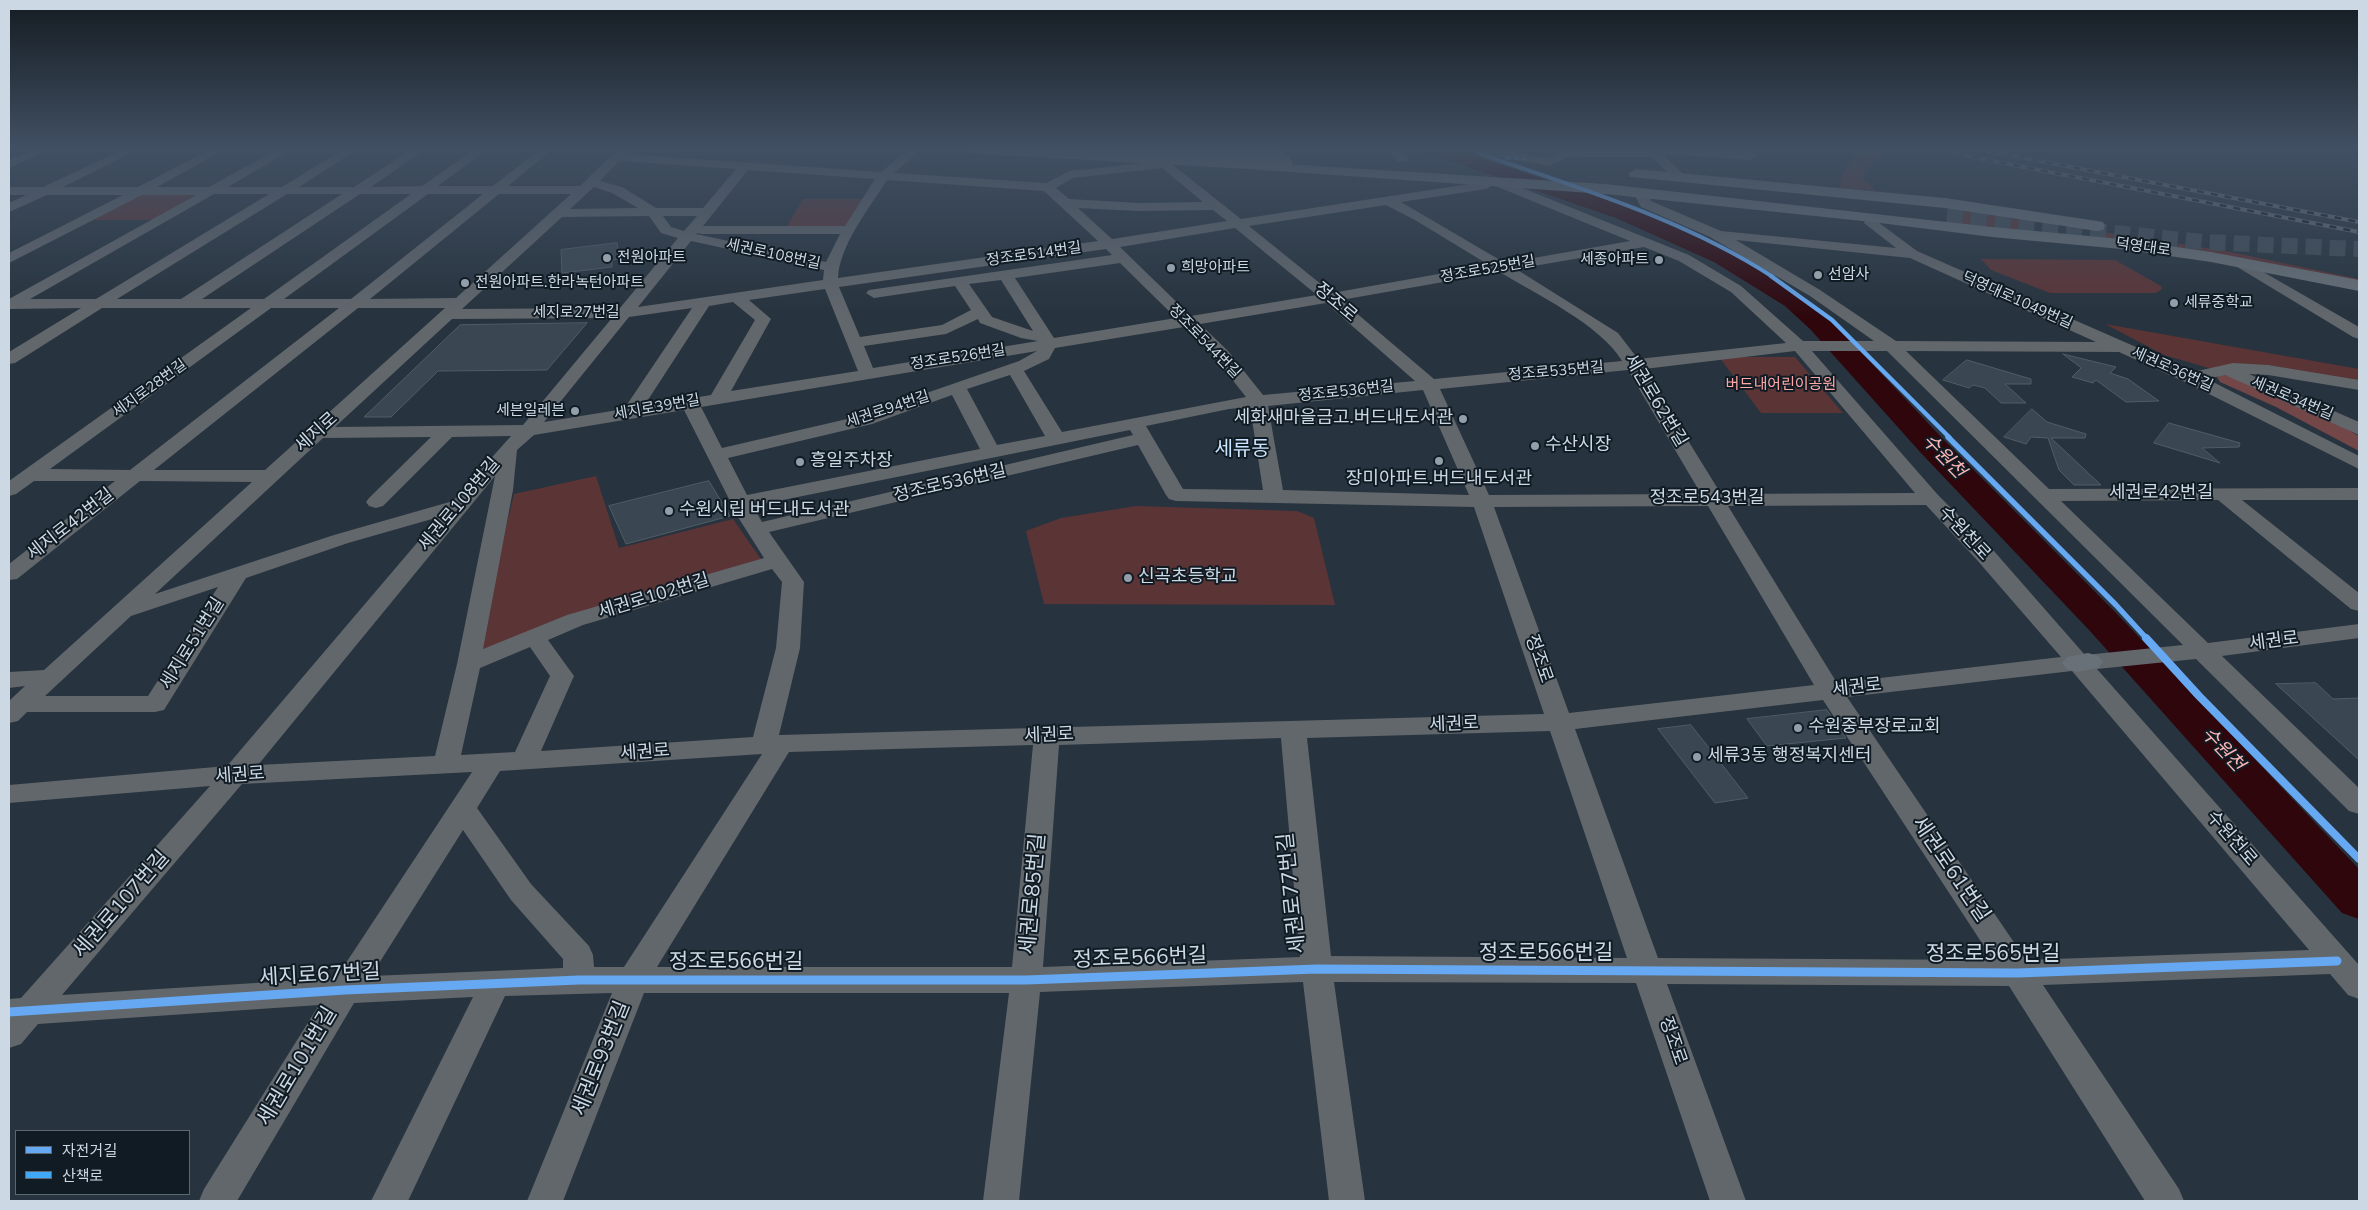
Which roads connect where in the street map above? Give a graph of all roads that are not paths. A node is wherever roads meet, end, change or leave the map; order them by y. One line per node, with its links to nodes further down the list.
1 (111, 205): 36 (street)
2 (184, 205): 51 (street)
3 (260, 205): 52 (street)
4 (334, 205): 53 (street)
5 (406, 205): 54 (street, 세지로28번길)
6 (475, 205): 50 (street)
7 (566, 205): 25 (street, 세지로)
8 (642, 205): 23 (street)
9 (712, 205): 24 (street, 세권로108번길)
10 (864, 205): 28 (street)
11 (1069, 205): 34 (street, 정조로544번길)
12 (1111, 205): 21 (street)
13 (1360, 205): 27 (street, 정조로514번길)
14 (1397, 205): 40 (street, 세권로62번길)
15 (1556, 205): 33 (street, 수원천로)
16 (1649, 205): 31 (street)
17 (1765, 205): 26 (main road, 덕영대로)
18 (1855, 205): 19 (main road, 덕영대로)
19 (1874, 205)
20 (1964, 205): 22 (main road, 덕영대로)
21 (1215, 206): 27 (street, 정조로)
22 (1999, 209): 29 (main road); 32 (main road, 덕영대로)
23 (653, 212): 24 (street); 25 (street); 30 (street)
24 (706, 212): 30 (street, 세권로108번길)
25 (558, 213): 55 (street, 세지로)
26 (1872, 217): 29 (main road, 덕영대로); 35 (street, 덕영대로1049번길)
27 (1238, 224): 34 (street, 정조로514번길); 48 (street, 정조로)
28 (849, 230): 30 (street, 세권로108번길); 39 (street)
29 (1992, 232): 32 (main road, 덕영대로)
30 (689, 233): 39 (street, 세권로108번길); 57 (street, 세권로108번길)
31 (1714, 234): 35 (street, 덕영대로1049번길); 63 (street)
32 (2121, 237): 38 (main road, 덕영대로); 41 (main road, 덕영대로)
33 (1647, 242): 40 (street, 정조로525번길); 62 (street, 수원천로)
34 (1109, 244): 37 (street, 정조로544번길); 44 (street, 정조로514번길)
35 (1912, 254): 64 (street, 덕영대로1049번길)
36 (9, 258)
37 (1123, 258): 42 (street); 58 (street, 정조로544번길)
38 (2239, 262): 45 (main road, 덕영대로); 59 (street)
39 (831, 267): 44 (street)
40 (1500, 268): 48 (street, 정조로525번길); 66 (street, 세권로62번길)
41 (2359, 274)
42 (1006, 275): 43 (street); 60 (street)
43 (959, 281): 46 (street); 56 (street, 정조로526번길)
44 (830, 283): 47 (street, 세지로27번길); 61 (street)
45 (2359, 286)
46 (874, 294)
47 (736, 297): 49 (street, 세지로27번길); 74 (street)
48 (1329, 298): 58 (street, 정조로526번길); 71 (street, 정조로)
49 (704, 302): 57 (street, 세지로27번길); 77 (street)
50 (354, 303): 54 (street); 55 (street); 90 (street)
51 (9, 304): 52 (street)
52 (100, 304): 53 (street); 65 (street)
53 (184, 304): 54 (street)
54 (269, 304): 89 (street, 세지로28번길)
55 (453, 308): 57 (street, 세지로27번길); 82 (street, 세지로)
56 (980, 312): 60 (street, 정조로526번길); 61 (street)
57 (626, 313): 79 (street, 세권로108번길)
58 (1185, 321): 60 (street, 정조로526번길); 75 (street, 정조로544번길)
59 (2359, 334)
60 (1047, 340): 67 (street, 세권로94번길); 69 (street, 정조로526번길)
61 (853, 343): 69 (street)
62 (1800, 346): 63 (street, 세권로36번길); 66 (street, 정조로535번길); 99 (street, 수원천로)
63 (1884, 346): 64 (street, 세권로36번길); 96 (street)
64 (2122, 347): 70 (street, 세권로36번길)
65 (9, 359)
66 (1632, 365): 71 (street, 정조로535번길); 98 (street, 세권로62번길)
67 (1014, 368): 73 (street, 세권로94번길); 83 (street)
68 (2225, 370): 70 (street); 72 (street); 78 (street, 세권로34번길)
69 (867, 373): 74 (street, 세지로39번길)
70 (2191, 378): 87 (street, 세권로36번길)
71 (1429, 384): 75 (street, 정조로536번길); 100 (street, 정조로)
72 (2359, 385)
73 (957, 387): 85 (street, 정조로536번길); 86 (street, 세권로94번길)
74 (718, 398): 76 (street, 세지로39번길)
75 (1258, 401): 80 (street, 정조로536번길); 97 (street, 정조로544번길)
76 (690, 403): 77 (street, 세지로39번길); 86 (street)
77 (630, 413): 79 (street, 세지로39번길)
78 (2359, 429)
79 (528, 430): 81 (street, 세지로39번길); 84 (street, 세권로108번길)
80 (1139, 430): 83 (street, 정조로536번길); 97 (street); 103 (street, 정조로536번길)
81 (445, 433): 82 (street, 세지로39번길); 101 (street)
82 (316, 434): 91 (street, 세지로)
83 (1056, 438): 85 (street, 정조로536번길)
84 (508, 448): 104 (street, 세권로108번길); 115 (street)
85 (991, 450): 92 (street, 정조로536번길)
86 (716, 455): 102 (street)
87 (2359, 463)
88 (9, 474): 89 (street, 세지로42번길)
89 (30, 475): 90 (street, 세지로42번길); 93 (street)
90 (134, 475): 91 (street, 세지로42번길); 108 (street, 세지로42번길)
91 (270, 476): 110 (street, 세지로)
92 (853, 478): 102 (street, 정조로536번길); 103 (street)
93 (9, 490)
94 (2222, 494): 95 (street); 96 (street, 세권로42번길); 109 (street, 세권로42번길)
95 (2359, 494)
96 (2043, 495): 113 (street)
97 (1274, 496): 100 (street)
98 (1715, 499): 99 (street, 정조로543번길); 100 (street, 정조로543번길); 118 (street, 세권로62번길)
99 (1931, 499): 114 (street, 수원천로)
100 (1482, 501): 120 (street, 정조로)
101 (376, 502)
102 (739, 503): 105 (street)
103 (868, 504): 105 (street, 정조로536번길)
104 (460, 505): 107 (street, 세지로51번길); 127 (street, 세권로108번길)
105 (757, 529): 106 (street)
106 (776, 561): 112 (street, 세권로102번길); 123 (street)
107 (239, 572): 110 (street, 세지로51번길); 119 (street, 세지로51번길)
108 (9, 574)
109 (2359, 604)
110 (119, 614): 116 (street, 세지로)
111 (2359, 631): 113 (street, 세권로)
112 (534, 637): 115 (street, 세권로102번길); 124 (street)
113 (2194, 652): 114 (street, 세권로); 129 (street)
114 (2083, 662): 118 (street, 세권로); 131 (street, 수원천로)
115 (469, 664): 126 (street)
116 (50, 677): 117 (street); 119 (street, 세지로)
117 (9, 680)
118 (1830, 691): 120 (street, 세권로); 134 (street, 세권로61번길)
119 (15, 710)
120 (1560, 722): 121 (street, 세권로); 133 (street, 정조로)
121 (1293, 730): 122 (street, 세권로); 132 (street, 세권로77번길)
122 (1047, 736): 123 (street, 세권로); 137 (street, 세권로85번길)
123 (773, 745): 124 (street, 세권로); 136 (street, 세권로93번길)
124 (524, 761): 125 (street, 세권로)
125 (492, 763): 126 (street, 세권로); 130 (street, 세권로101번길)
126 (446, 765): 127 (street, 세권로)
127 (235, 775): 128 (street, 세권로); 141 (street, 세권로107번길)
128 (9, 794)
129 (2359, 804)
130 (463, 808): 135 (street); 140 (street, 세권로101번길)
131 (2337, 961): 134 (street, 정조로565번길); 139 (street, 수원천로)
132 (1317, 969): 133 (street, 정조로566번길); 137 (street, 정조로566번길); 147 (street, 세권로77번길)
133 (1648, 970): 134 (street, 정조로565번길); 148 (street, 정조로)
134 (2018, 973): 149 (street, 세권로61번길)
135 (579, 980): 136 (street, 세지로67번길); 138 (street, 세지로67번길)
136 (633, 980): 137 (street, 정조로566번길); 145 (street, 세권로93번길)
137 (1026, 980): 146 (street, 세권로85번길)
138 (495, 984): 140 (street, 세지로67번길); 144 (street)
139 (2359, 986)
140 (345, 990): 141 (street, 세지로67번길); 143 (street, 세권로101번길)
141 (19, 1011): 142 (street, 세권로107번길)
142 (9, 1034)
143 (217, 1201)
144 (389, 1201)
145 (545, 1201)
146 (1001, 1201)
147 (1347, 1201)
148 (1728, 1201)
149 (2166, 1201)

